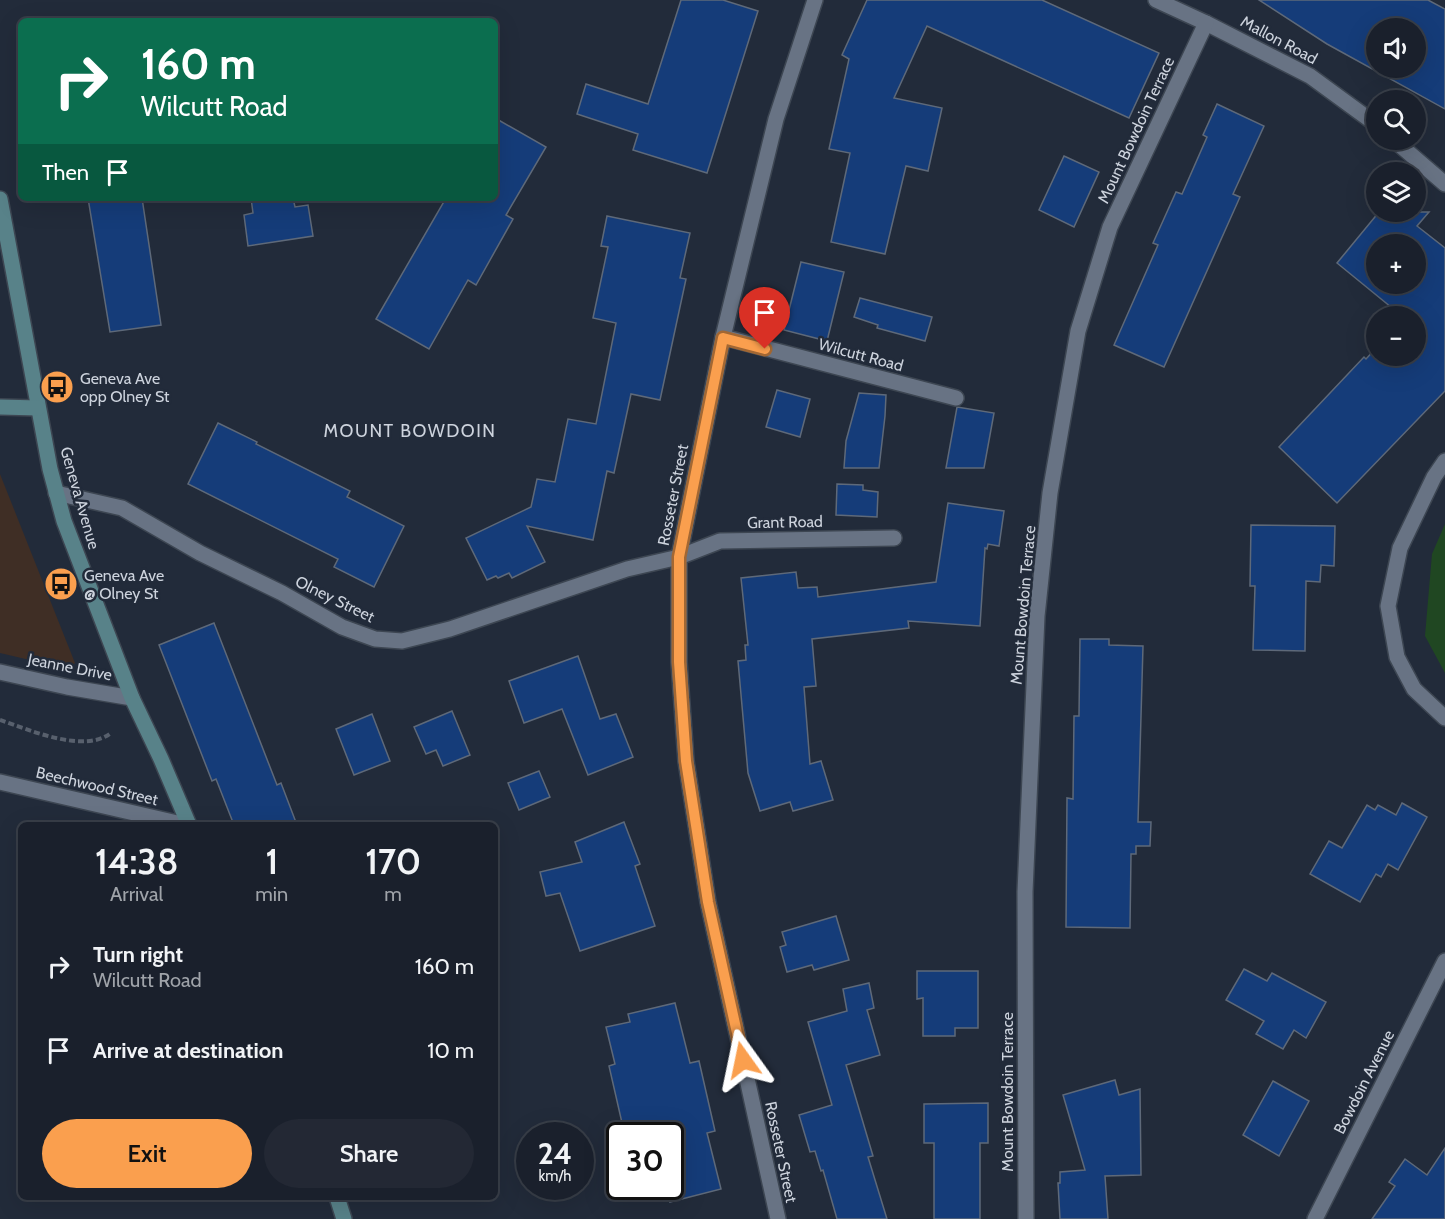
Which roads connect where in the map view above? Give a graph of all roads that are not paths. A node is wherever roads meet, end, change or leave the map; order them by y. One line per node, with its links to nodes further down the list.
1 (815, 0): 8 (street, Rosseter Street)
2 (1156, 0): 3 (street, Mallon Road)
3 (1206, 23): 4 (street, Mallon Road); 26 (street, Mount Bowdoin Terrace)
4 (1366, 117)
5 (1406, 150): 6 (street)
6 (1445, 184)
7 (0, 199): 11 (main road, Geneva Avenue)
8 (723, 338): 9 (street, Wilcutt Road); 15 (street, Rosseter Street)
9 (956, 398)
10 (0, 407): 11 (main road)
11 (38, 408): 13 (main road, Geneva Avenue)
12 (1445, 460): 18 (street)
13 (56, 493): 15 (street, Olney Street); 17 (main road, Geneva Avenue)
14 (894, 538): 15 (street, Grant Road)
15 (679, 557): 25 (street, Rosseter Street)
16 (0, 672): 17 (street, Jeanne Drive)
17 (132, 698): 21 (main road, Geneva Avenue)
18 (1445, 718)
19 (0, 782): 20 (street, Beechwood Street)
20 (174, 822)
21 (186, 822)
22 (1445, 961): 27 (street, Bowdoin Avenue)
23 (338, 1200): 24 (main road)
24 (344, 1219)
25 (778, 1219)
26 (1026, 1219)
27 (1315, 1219)

